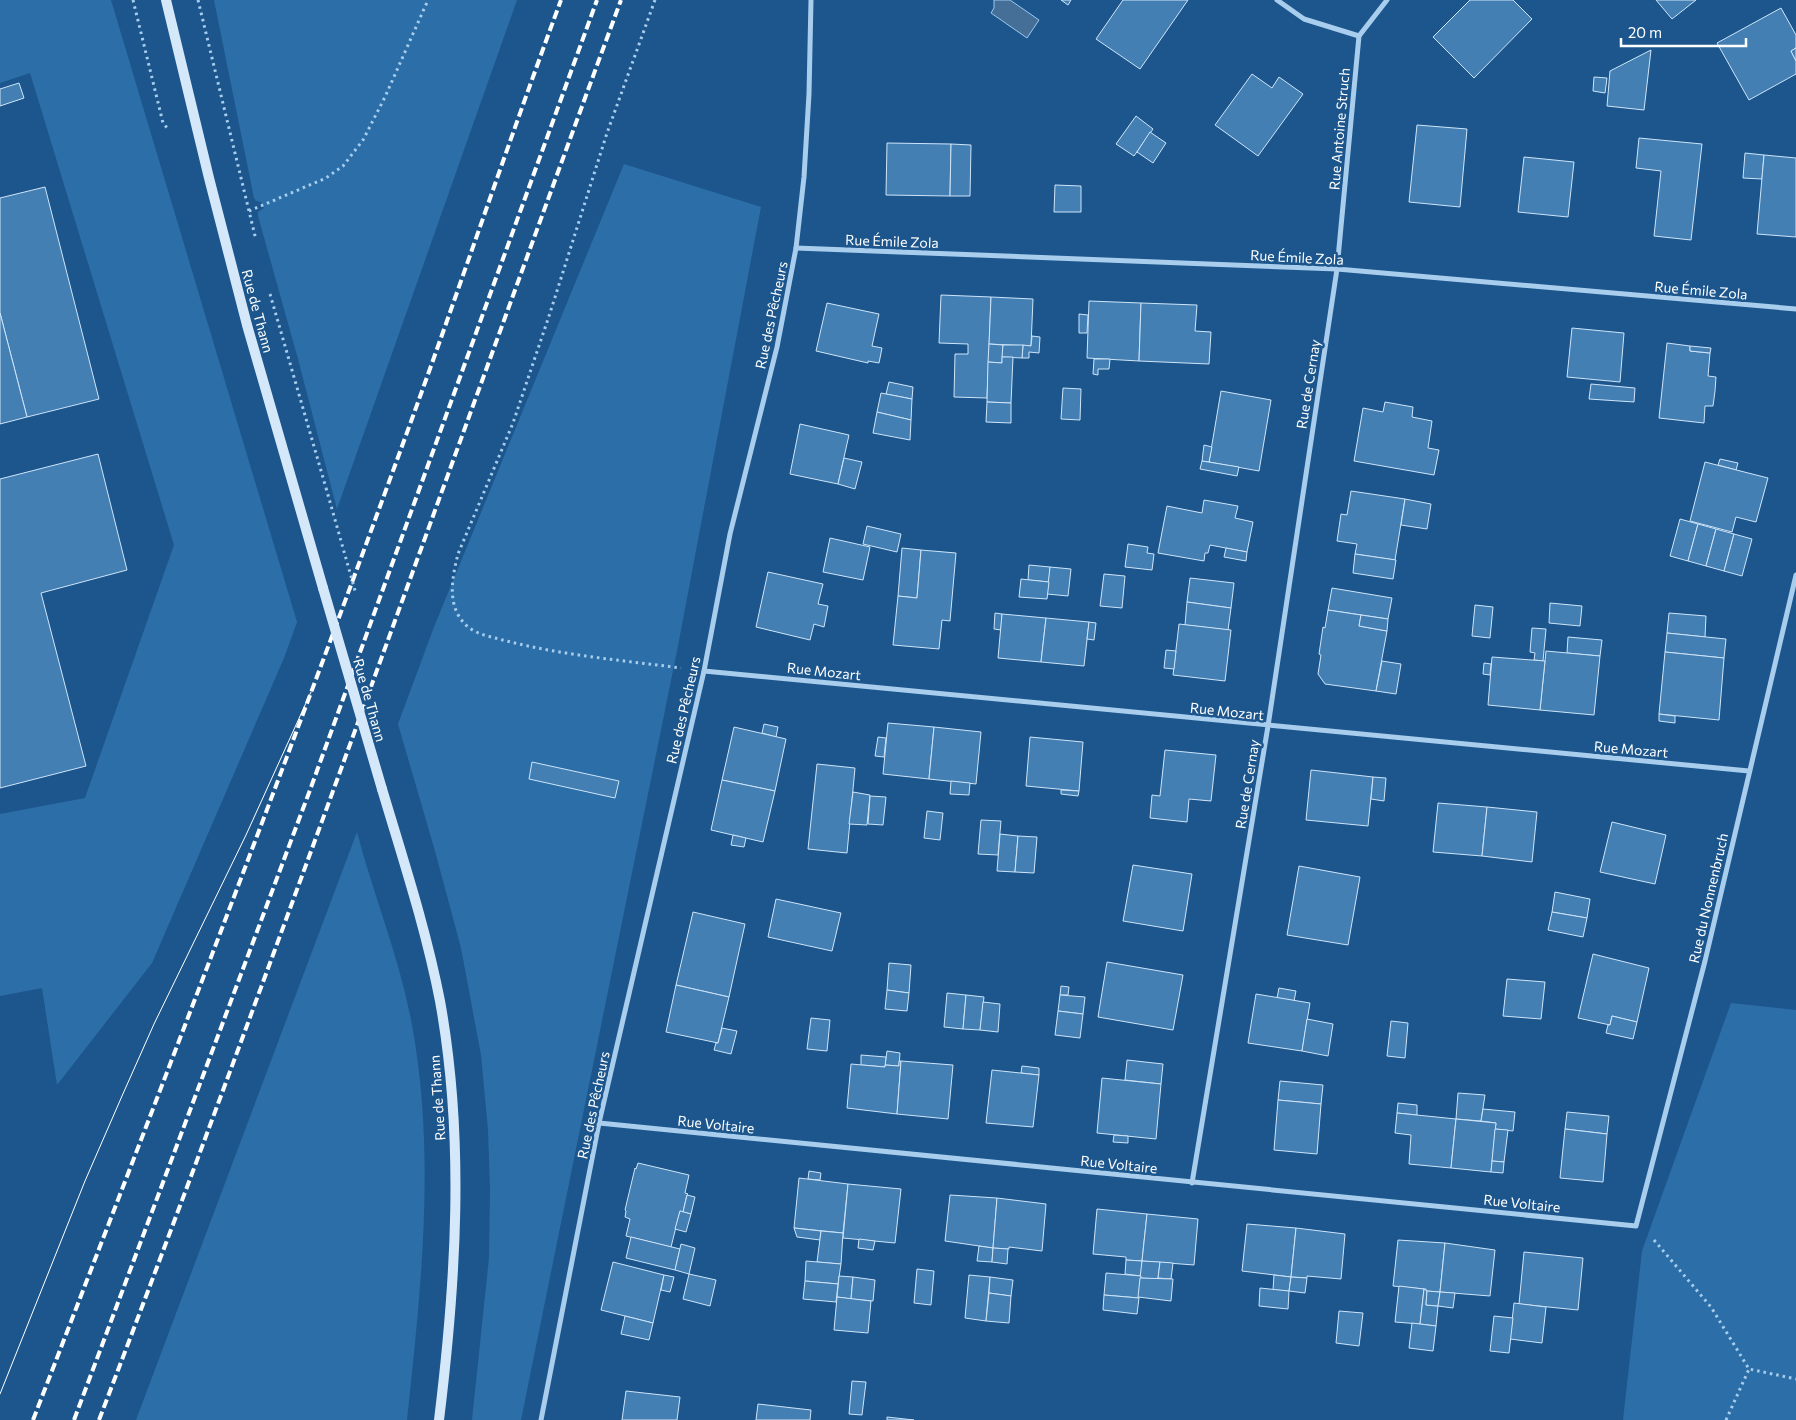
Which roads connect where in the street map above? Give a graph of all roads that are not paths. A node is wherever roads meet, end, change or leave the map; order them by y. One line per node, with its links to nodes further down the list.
1 (166, 0): 16 (main road, Rue de Thann, bridge)
2 (811, 0): 6 (street, Rue des Pêcheurs)
3 (1277, 0): 5 (street)
4 (1388, 0): 5 (street)
5 (1359, 36): 7 (street, Rue Antoine Struch)
6 (796, 248): 7 (street, Rue Émile Zola); 10 (street, Rue des Pêcheurs)
7 (1336, 269): 8 (street, Rue Émile Zola); 11 (street, Rue de Cernay)
8 (1796, 309)
9 (1796, 575): 12 (street, Rue du Nonnenbruch)
10 (704, 671): 11 (street, Rue Mozart); 13 (street, Rue des Pêcheurs)
11 (1268, 726): 12 (street, Rue Mozart); 14 (street, Rue de Cernay)
12 (1749, 771): 15 (street, Rue du Nonnenbruch)
13 (600, 1123): 14 (street, Rue Voltaire); 17 (street, Rue des Pêcheurs)
14 (1192, 1183): 15 (street, Rue Voltaire)
15 (1636, 1226)
16 (440, 1420)
17 (541, 1420)

